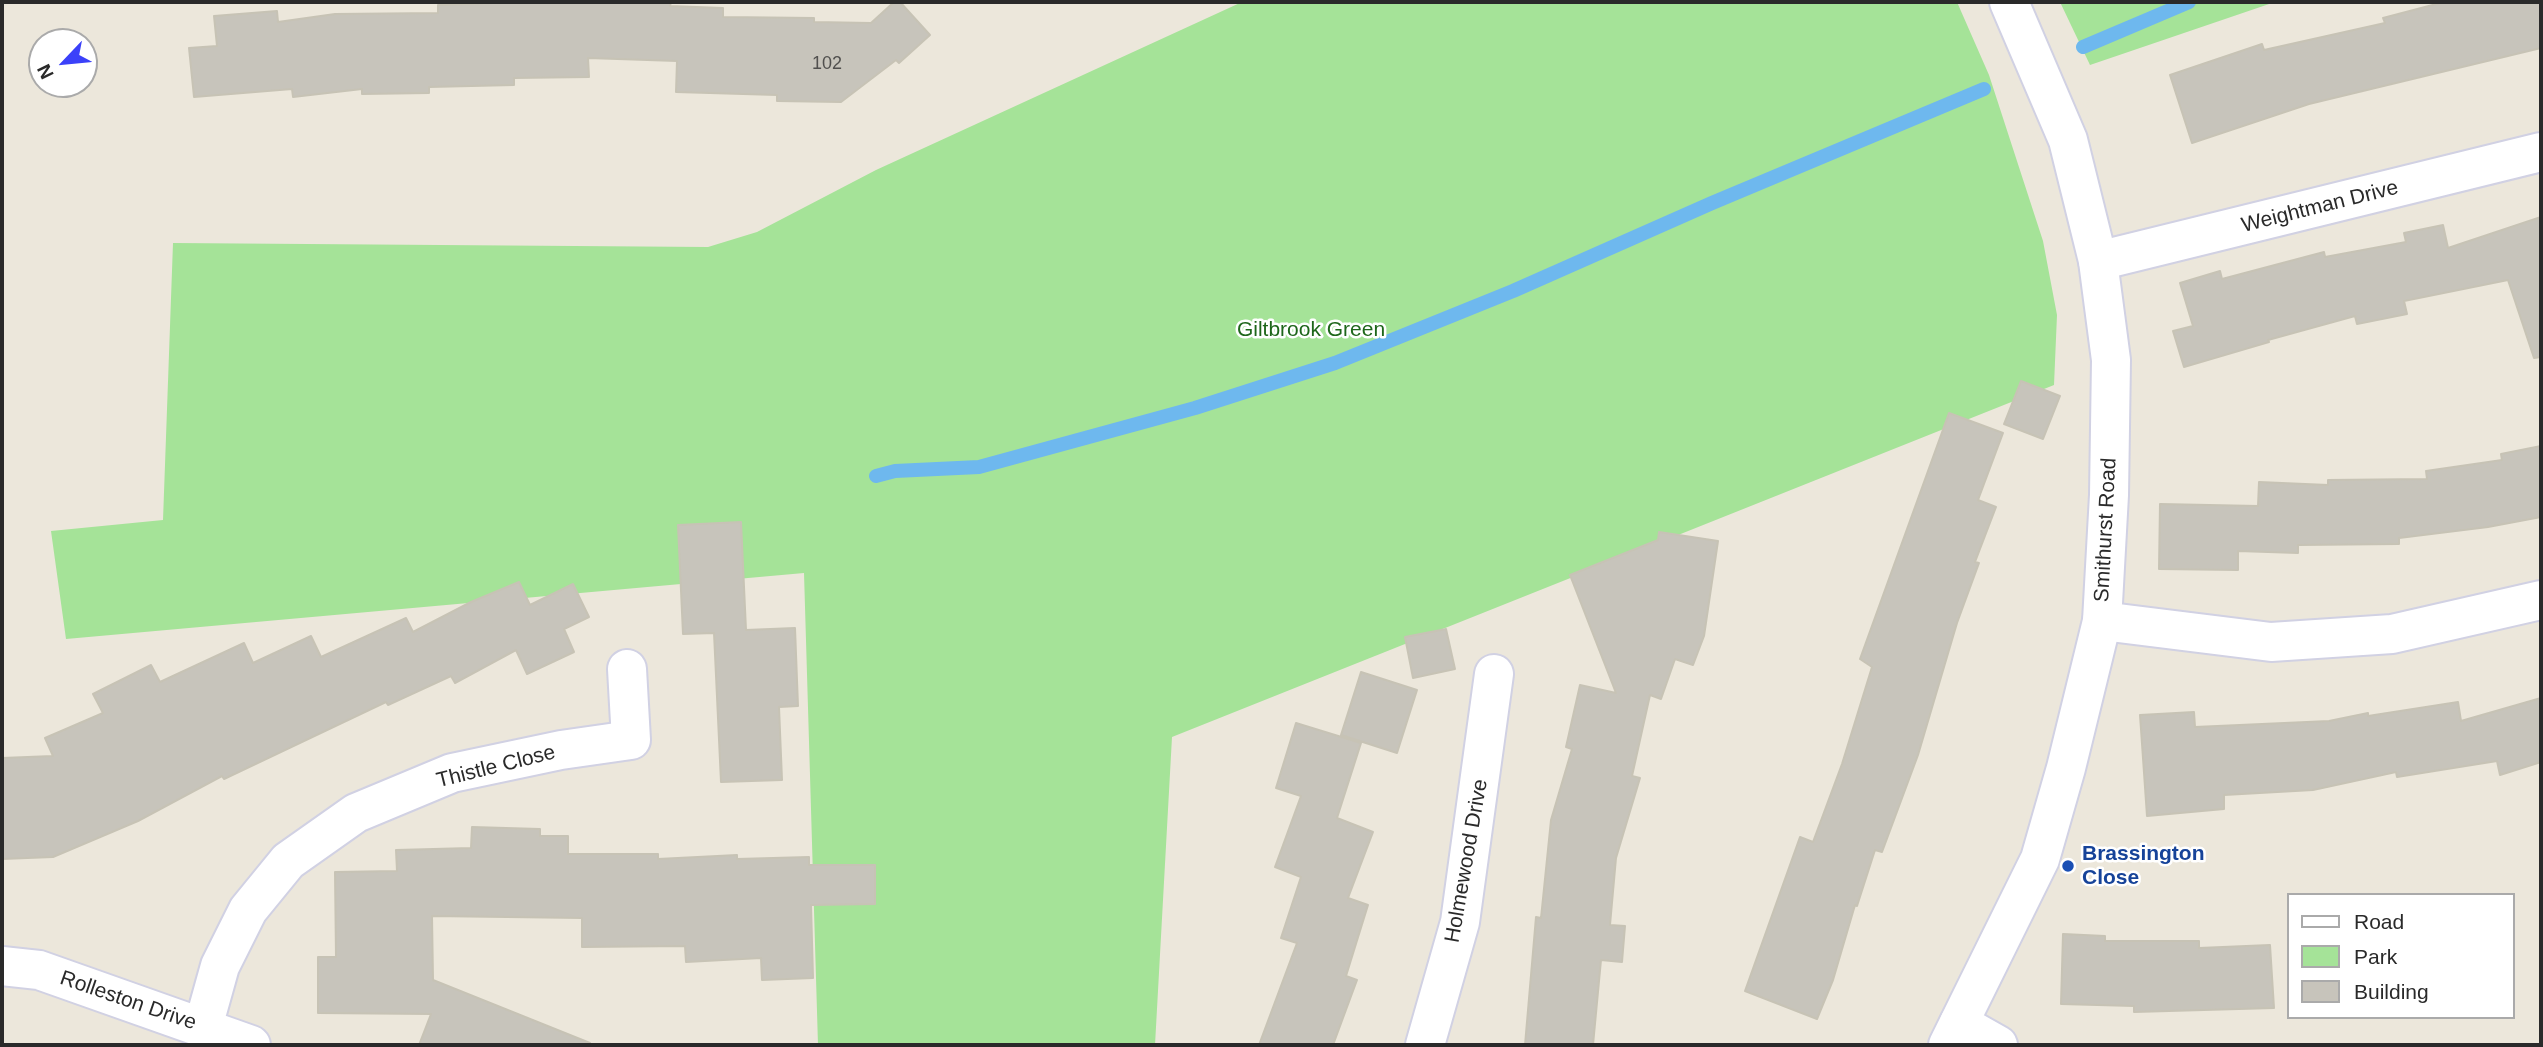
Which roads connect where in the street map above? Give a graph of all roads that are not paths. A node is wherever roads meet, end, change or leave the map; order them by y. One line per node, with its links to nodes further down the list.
1 (2009, 2): 3 (street, Smithurst Road)
2 (2541, 152): 3 (street, Weightman Drive)
3 (2098, 261): 5 (street, Smithurst Road)
4 (2541, 600): 5 (street)
5 (2102, 621): 10 (street, Smithurst Road)
6 (627, 669): 9 (street, Thistle Close)
7 (1494, 674): 12 (street, Holmewood Drive)
8 (2, 967): 9 (street, Rolleston Drive)
9 (203, 1027): 11 (street, Rolleston Drive)
10 (1953, 1034): 13 (street)
11 (251, 1045)
12 (1425, 1045)
13 (1998, 1045)

